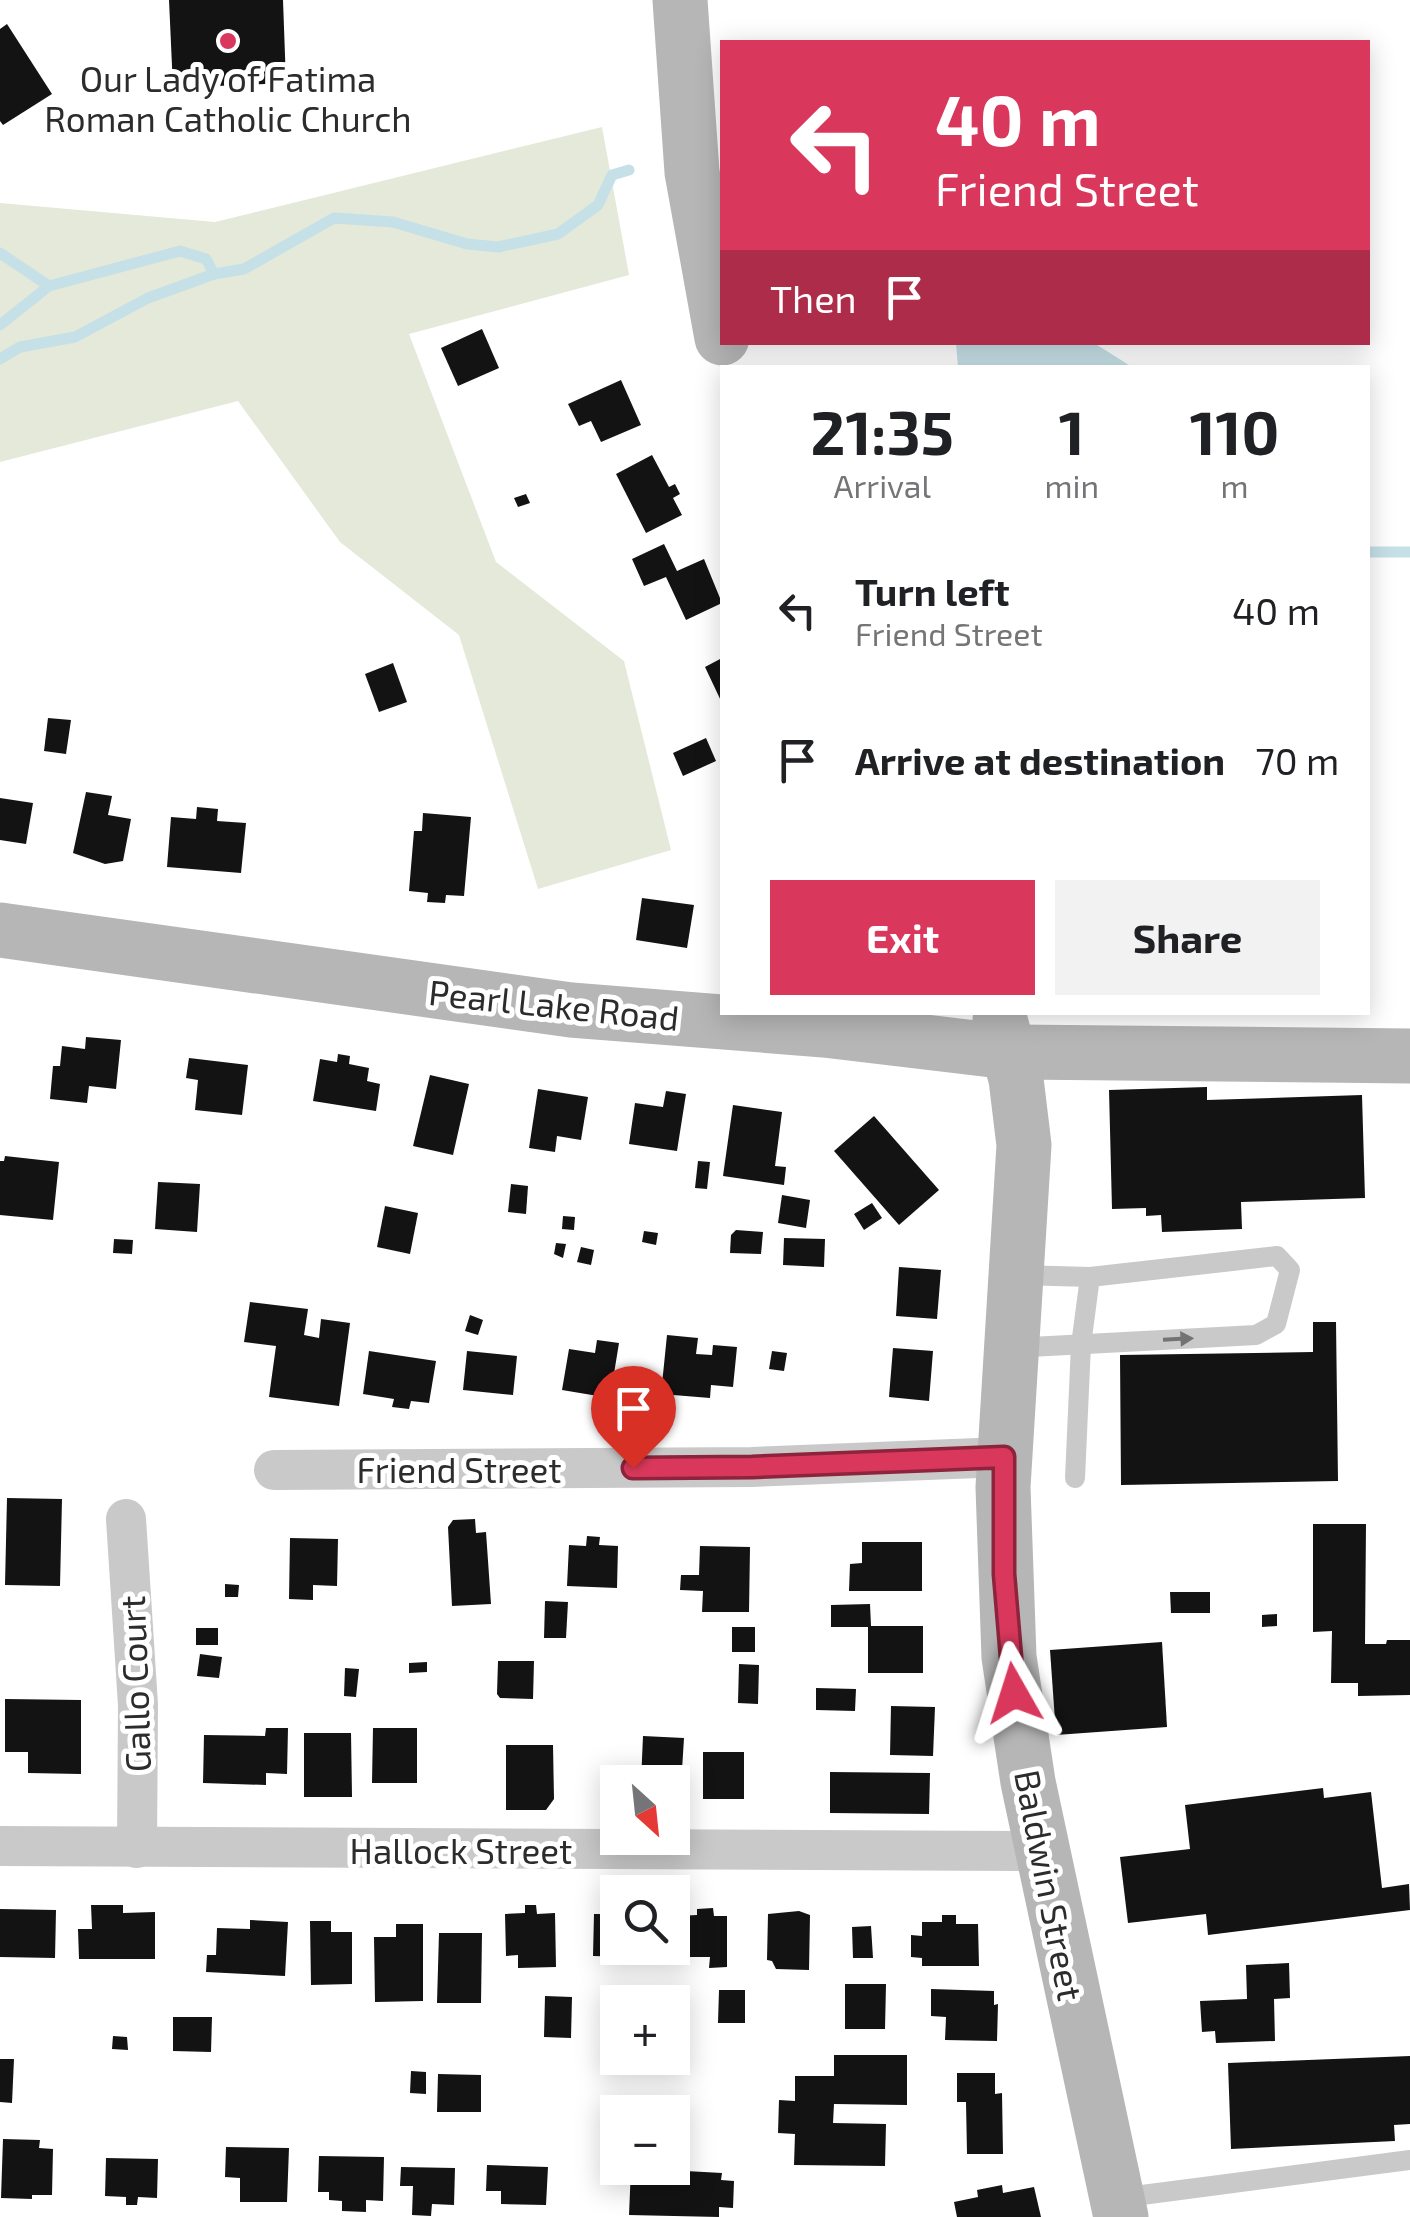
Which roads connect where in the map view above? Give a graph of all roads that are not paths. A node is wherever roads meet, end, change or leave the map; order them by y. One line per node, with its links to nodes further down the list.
1 (680, 0): 2 (main road)
2 (720, 324)
3 (0, 930): 4 (main road, Pearl Lake Road)
4 (1004, 1032): 5 (main road, Pearl Lake Road); 6 (main road, Baldwin Street)
5 (1410, 1056)
6 (1016, 1275): 7 (lane); 9 (main road, Baldwin Street)
7 (1090, 1278): 8 (lane); 8 (lane, one-way to 7)
8 (1081, 1345): 9 (lane); 12 (lane)
9 (1011, 1348): 10 (main road, Baldwin Street)
10 (1004, 1457): 11 (street, Friend Street); 16 (main road, Baldwin Street)
11 (274, 1470)
12 (1074, 1478)
13 (126, 1519): 15 (street, Gallo Court)
14 (0, 1846): 15 (street, Hallock Street)
15 (137, 1848): 16 (street, Hallock Street)
16 (1042, 1851): 18 (main road, Baldwin Street)
17 (1410, 2160): 18 (lane)
18 (1119, 2208)

